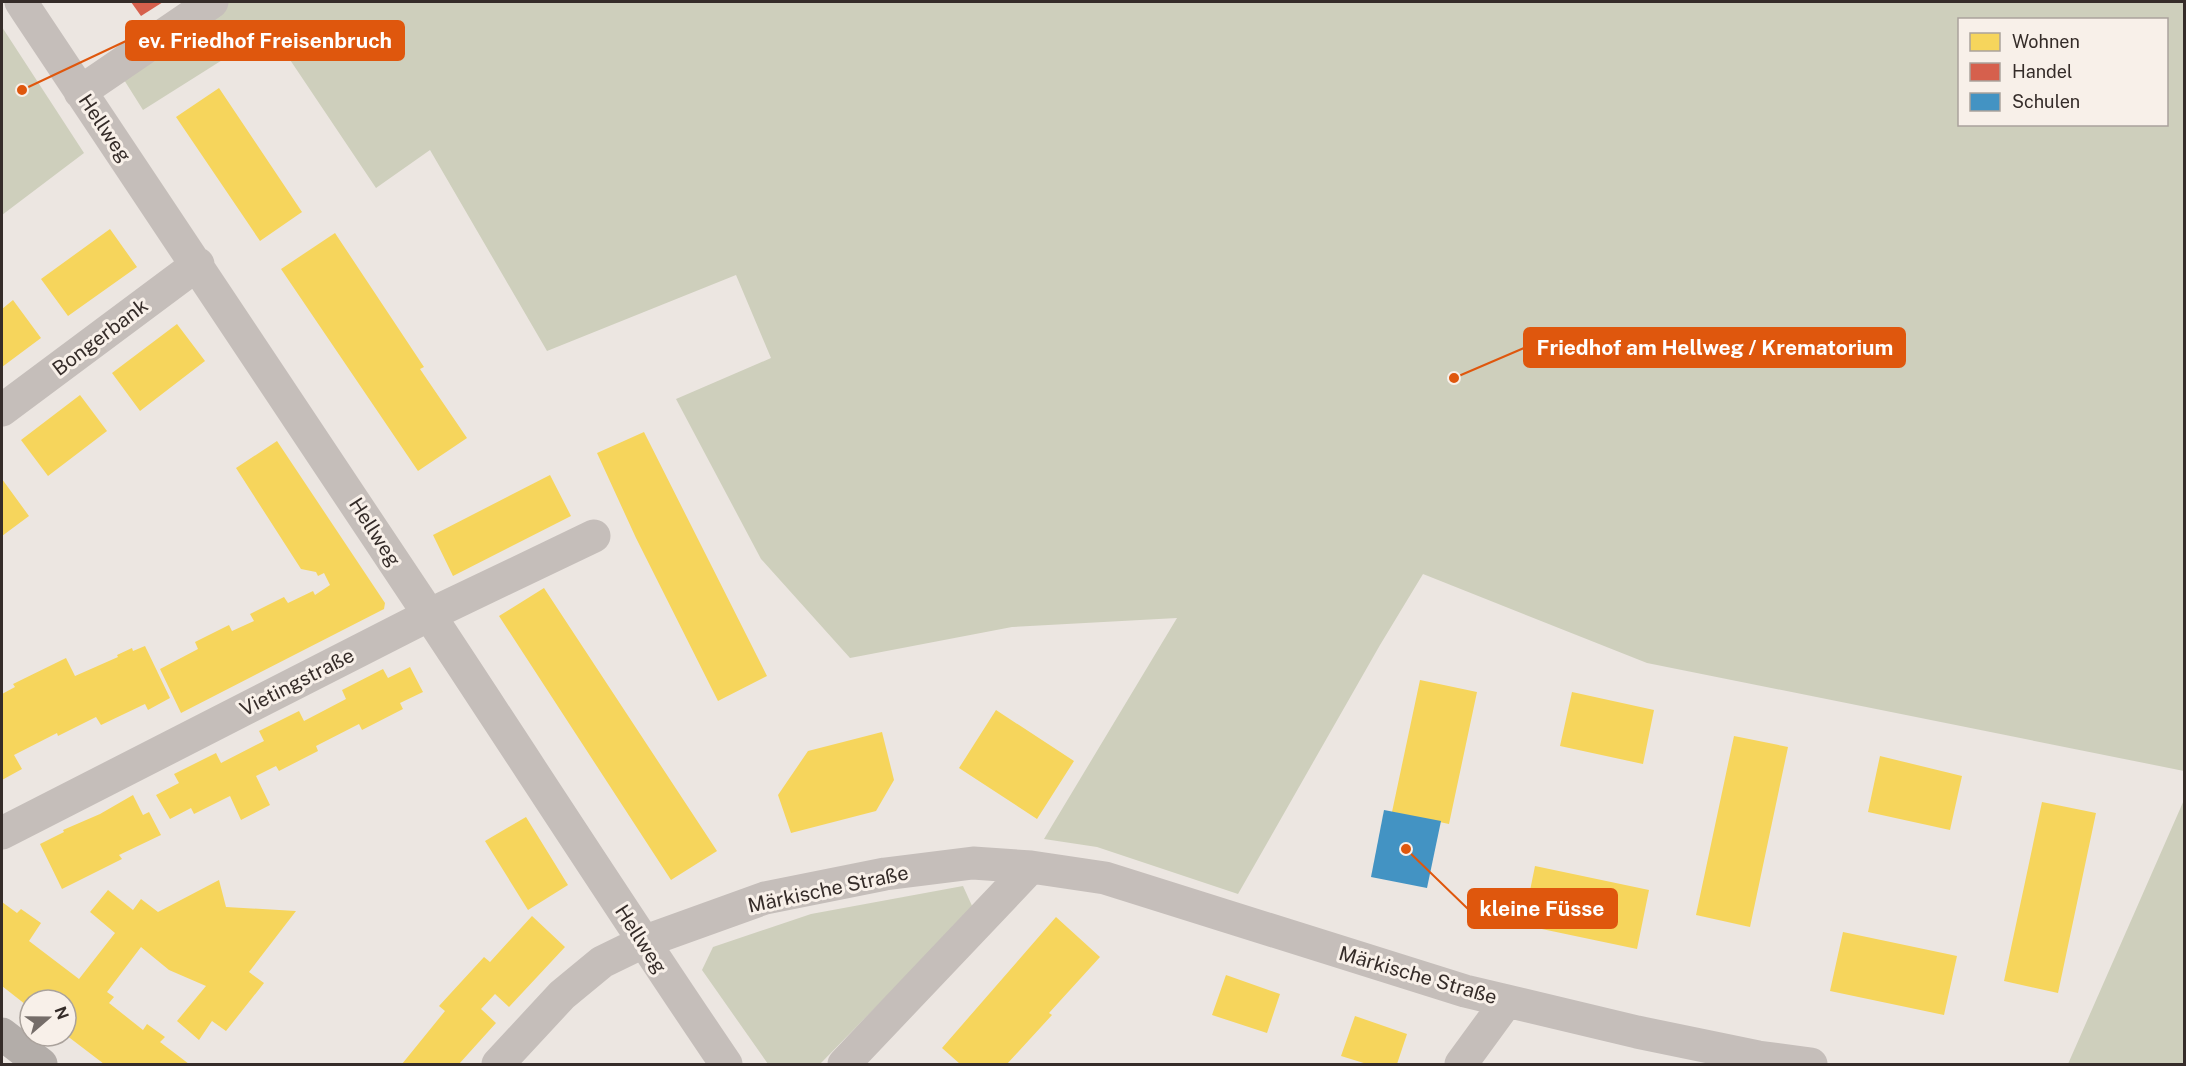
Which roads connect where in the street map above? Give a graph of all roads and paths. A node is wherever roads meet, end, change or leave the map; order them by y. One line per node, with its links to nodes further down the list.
1 (21, 2): 3 (street, Hellweg)
2 (212, 2): 3 (street)
3 (80, 92): 4 (street, Hellweg)
4 (198, 264): 5 (street, Bongerbank); 7 (street, Hellweg)
5 (2, 410)
6 (594, 536): 7 (street, Vietingstraße)
7 (429, 615): 8 (street, Vietingstraße); 10 (street, Hellweg)
8 (2, 833)
9 (1030, 867): 10 (street, Märkische Straße); 11 (street, Märkische Straße); 16 (street)
10 (643, 942): 14 (street, Märkische Straße); 15 (street, Hellweg)
11 (1507, 1001): 17 (street); 18 (street, Märkische Straße)
12 (2, 1034): 13 (main road)
13 (41, 1065)
14 (498, 1065)
15 (726, 1065)
16 (844, 1065)
17 (1461, 1065)
18 (1811, 1065)

